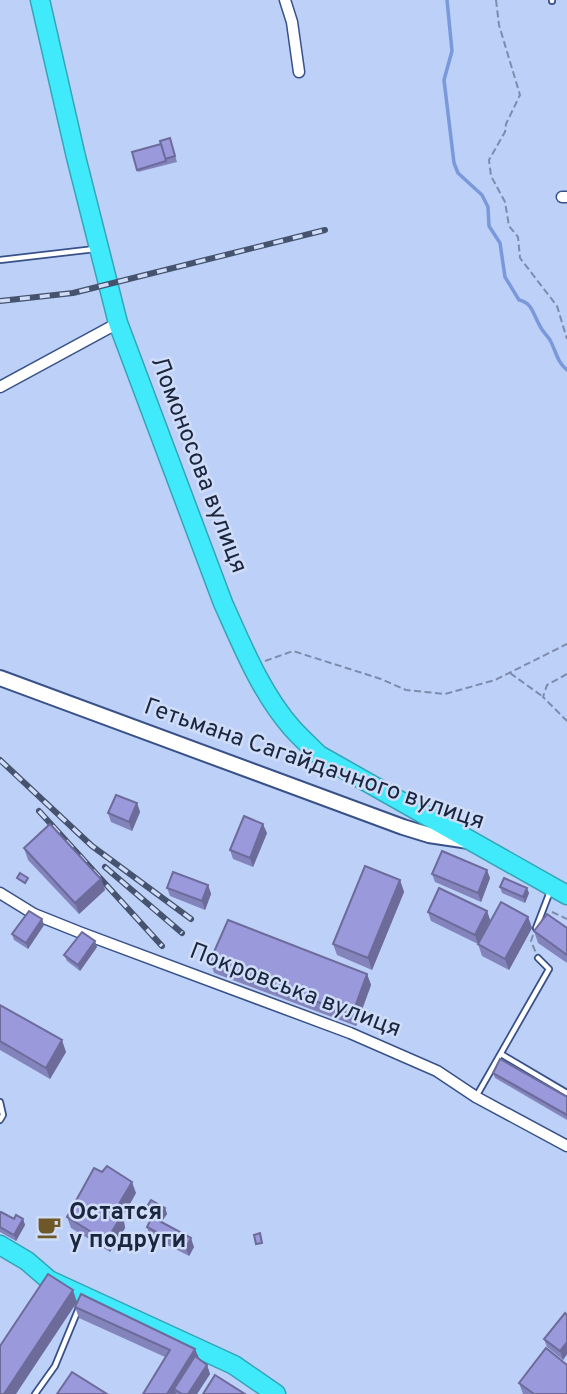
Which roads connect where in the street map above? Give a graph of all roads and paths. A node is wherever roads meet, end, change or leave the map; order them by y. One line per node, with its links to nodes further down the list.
1 (40, 0): 5 (highway, Ломоносова вулиця)
2 (285, 0): 4 (street)
3 (496, 0): 8 (path)
4 (299, 72)
5 (99, 248): 6 (lane); 7 (highway, Ломоносова вулиця)
6 (0, 260)
7 (118, 323): 9 (street); 11 (highway, Ломоносова вулиця)
8 (567, 339)
9 (0, 387)
10 (567, 644): 12 (path)
11 (253, 665): 12 (path); 17 (highway, Ломоносова вулиця)
12 (509, 672): 15 (path)
13 (567, 674): 15 (path)
14 (0, 678): 17 (street, Гетьмана Сагайдачного вулиця)
15 (543, 696): 16 (path)
16 (567, 721)
17 (470, 841): 18 (highway, Гетьмана Сагайдачного вулиця)
18 (559, 891): 20 (lane)
19 (0, 892): 27 (street, Покровська вулиця)
20 (543, 907): 21 (path); 22 (lane)
21 (567, 919)
22 (536, 928)
23 (531, 941): 24 (path)
24 (538, 958): 25 (lane)
25 (501, 1054): 26 (lane); 27 (lane)
26 (567, 1093)
27 (477, 1097): 30 (street, Покровська вулиця)
28 (0, 1102): 29 (lane)
29 (0, 1120)
30 (567, 1146)
31 (0, 1245): 32 (highway)
32 (84, 1296): 33 (lane); 34 (highway)
33 (35, 1394)
34 (276, 1394)

